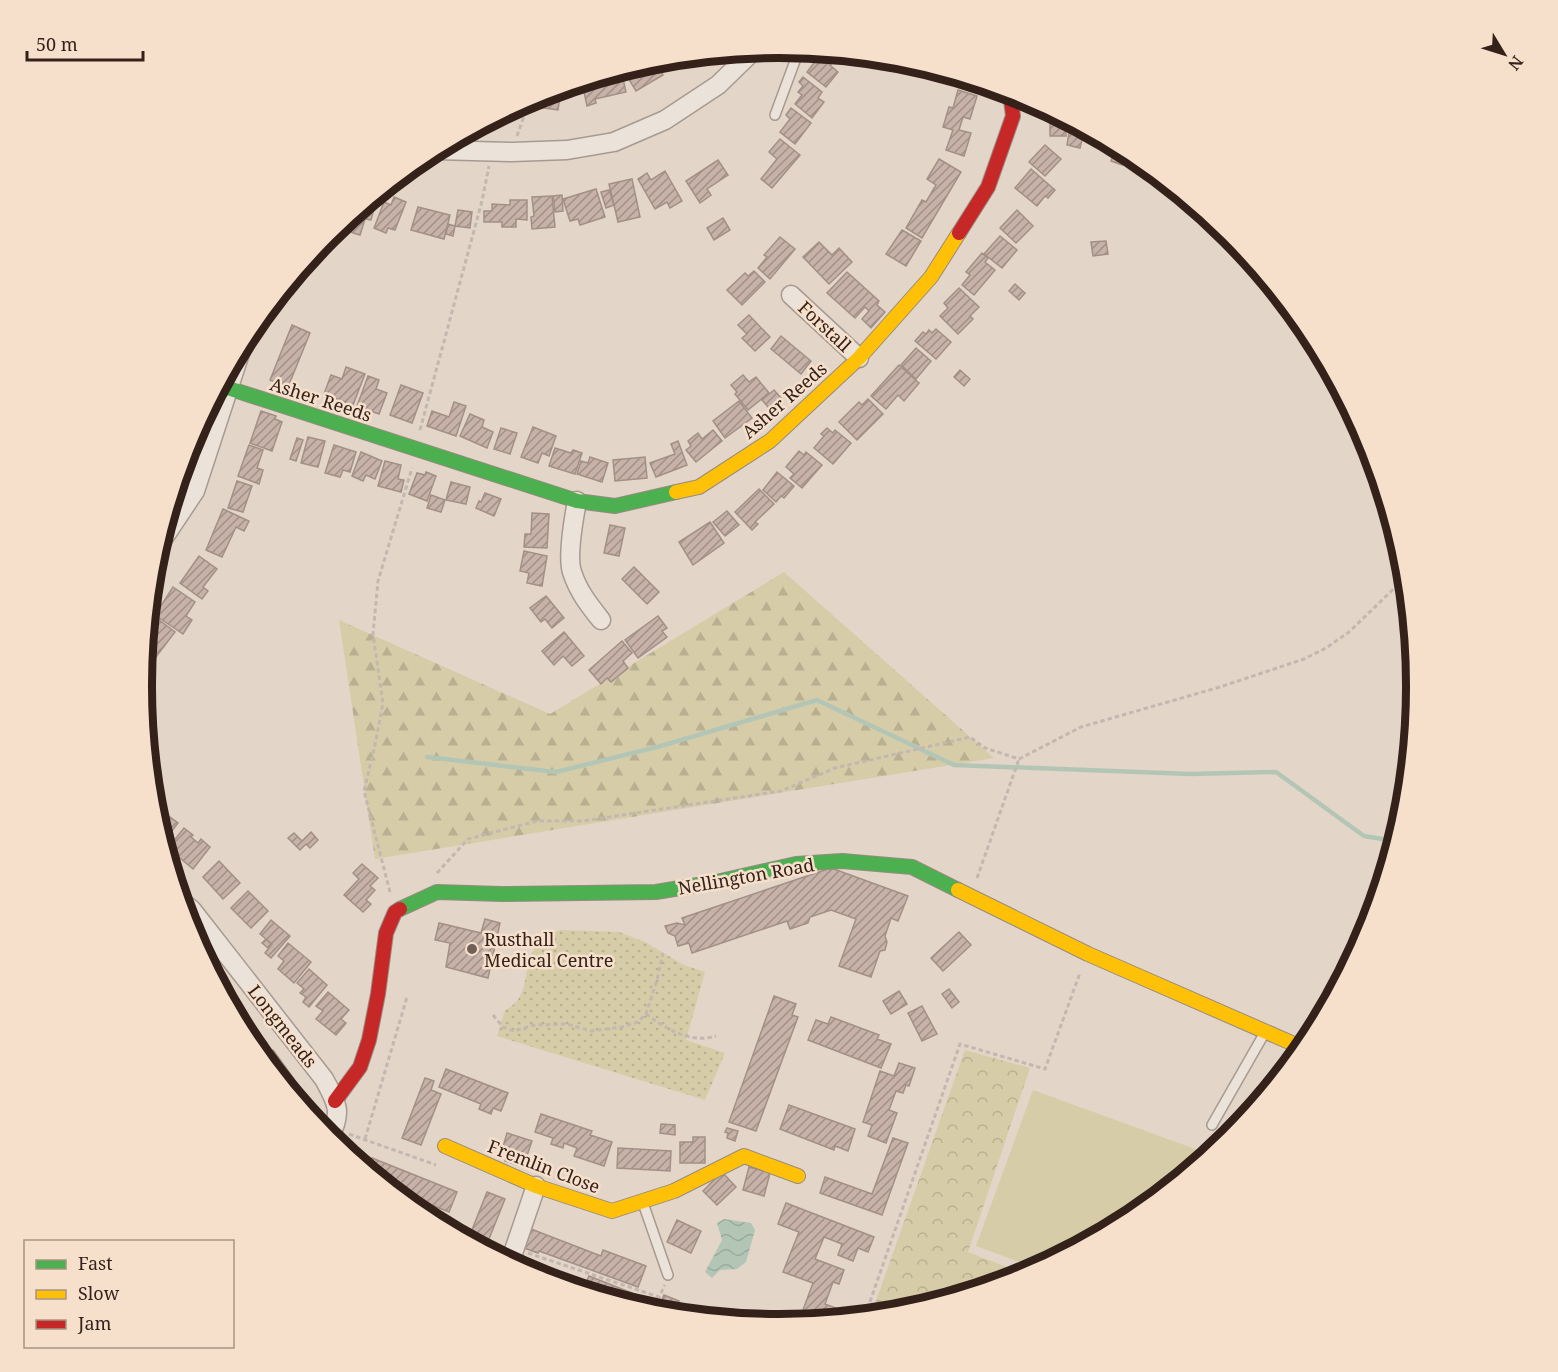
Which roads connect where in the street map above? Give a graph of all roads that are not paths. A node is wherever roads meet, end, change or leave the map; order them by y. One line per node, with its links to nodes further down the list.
1 (797, 59): 4 (lane)
2 (744, 60): 5 (street)
3 (1011, 103): 7 (street, Asher Reeds)
4 (775, 115)
5 (453, 150)
6 (791, 295): 7 (street, Forstall)
7 (859, 358): 10 (street, Asher Reeds)
8 (229, 384): 9 (street)
9 (228, 388): 10 (street, Asher Reeds); 11 (street)
10 (577, 501): 12 (street)
11 (173, 524)
12 (601, 620)
13 (194, 913): 16 (street, Longmeads)
14 (1265, 1032): 15 (street, Nellington Road); 16 (street, Nellington Road); 17 (lane)
15 (1294, 1044)
16 (335, 1101): 18 (street)
17 (1212, 1125)
18 (334, 1128)
19 (445, 1146): 21 (street, Fremlin Close)
20 (798, 1176): 22 (street, Fremlin Close)
21 (536, 1186): 22 (street, Fremlin Close); 23 (street)
22 (642, 1201): 24 (lane)
23 (513, 1255)
24 (668, 1275)

